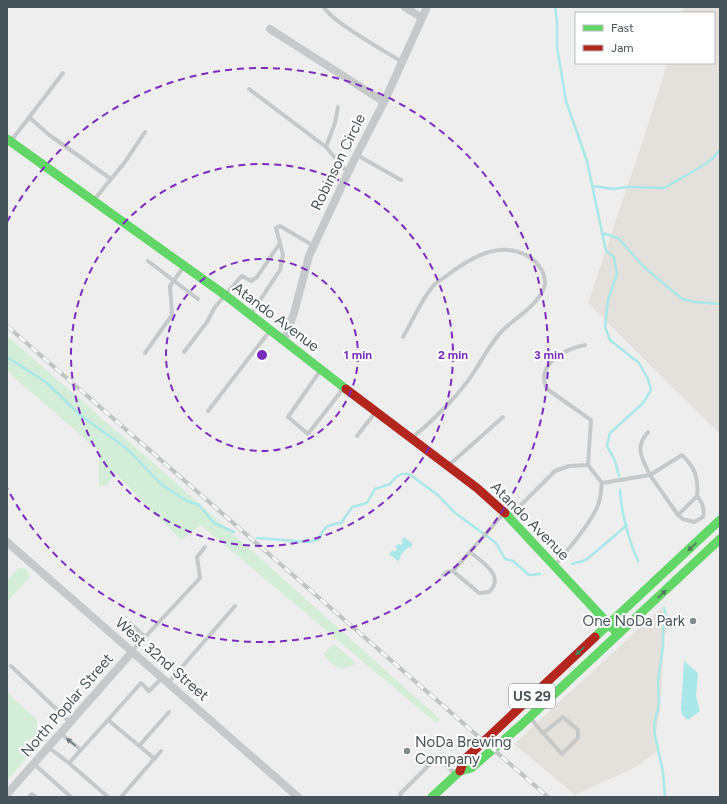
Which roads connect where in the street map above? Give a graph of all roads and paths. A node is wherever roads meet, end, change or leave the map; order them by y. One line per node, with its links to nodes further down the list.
1 (324, 7): 6 (lane)
2 (405, 7): 4 (street)
3 (427, 7): 4 (street, Robinson Circle)
4 (422, 18): 6 (street, Robinson Circle)
5 (270, 29): 9 (street)
6 (402, 62): 9 (street, Robinson Circle)
7 (64, 73): 11 (lane)
8 (249, 89): 14 (lane)
9 (384, 102): 15 (street, Robinson Circle)
10 (338, 107): 14 (lane)
11 (29, 117): 13 (lane); 17 (lane)
12 (145, 132): 17 (lane)
13 (9, 140): 19 (main road, Atando Avenue)
14 (326, 147): 16 (lane)
15 (357, 155): 16 (street, Robinson Circle); 18 (lane)
16 (348, 173): 21 (street, Robinson Circle)
17 (112, 179): 19 (lane)
18 (401, 180)
19 (93, 201): 23 (main road, Atando Avenue)
20 (280, 243): 21 (lane); 25 (lane); 27 (lane)
21 (314, 246): 30 (street, Robinson Circle)
22 (148, 261): 24 (lane)
23 (184, 266): 24 (lane); 25 (main road, Atando Avenue)
24 (174, 280): 26 (lane); 33 (lane)
25 (225, 295): 27 (main road, Atando Avenue); 32 (lane)
26 (198, 299)
27 (250, 315): 28 (main road, Atando Avenue)
28 (271, 330): 30 (main road, Atando Avenue); 36 (lane)
29 (403, 337): 41 (lane)
30 (284, 341): 34 (main road, Atando Avenue)
31 (585, 345): 43 (lane)
32 (184, 352)
33 (145, 353)
34 (321, 369): 35 (main road, Atando Avenue); 35 (lane)
35 (345, 387): 37 (main road, Atando Avenue)
36 (208, 411)
37 (376, 412): 40 (lane); 41 (main road, Atando Avenue)
38 (504, 417): 42 (lane)
39 (648, 432): 44 (lane)
40 (357, 436)
41 (412, 439): 42 (main road, Atando Avenue)
42 (448, 465): 47 (main road, Atando Avenue)
43 (588, 465): 45 (lane); 47 (lane)
44 (650, 475): 45 (lane); 46 (lane); 48 (lane)
45 (602, 483): 55 (lane)
46 (697, 496): 48 (lane); 50 (lane)
47 (507, 515): 54 (lane); 55 (main road, Atando Avenue)
48 (678, 515): 50 (lane)
49 (720, 520): 50 (main road, US 29)
50 (707, 522): 60 (main road, US 29, one-way to 60)
51 (720, 539): 61 (main road, US 29, one-way to 51)
52 (7, 542): 63 (street, West 32nd Street)
53 (205, 547): 62 (lane)
54 (470, 552): 56 (lane); 56 (lane)
55 (555, 566): 60 (main road, Atando Avenue)
56 (453, 571): 57 (lane)
57 (443, 575)
58 (235, 606): 65 (lane)
59 (130, 623): 62 (lane)
60 (609, 625): 61 (main road, Atando Avenue); 79 (main road, US 29, one-way to 79)
61 (618, 634): 67 (main road, US 29)
62 (145, 637): 63 (lane)
63 (132, 652): 65 (street, West 32nd Street); 69 (street, North Poplar Street)
64 (11, 666): 69 (lane)
65 (165, 681): 68 (lane); 86 (street, West 32nd Street)
66 (170, 712): 72 (lane)
67 (529, 717): 71 (lane); 79 (main road, US 29)
68 (108, 720): 72 (lane); 74 (lane)
69 (70, 722): 70 (street, North Poplar Street)
70 (60, 733): 73 (street, North Poplar Street); 74 (lane, one-way to 70)
71 (543, 733): 71 (lane)
72 (139, 746): 76 (lane)
73 (48, 747): 77 (lane); 78 (street, North Poplar Street)
74 (81, 750): 77 (lane)
75 (161, 751): 76 (lane)
76 (155, 760): 85 (lane)
77 (70, 763): 84 (lane)
78 (34, 764): 80 (street, North Poplar Street); 83 (lane)
79 (458, 773): 87 (lane); 88 (main road, US 29)
80 (7, 794)
81 (29, 797): 82 (lane)
82 (36, 797)
83 (71, 797)
84 (108, 797)
85 (121, 797)
86 (298, 797)
87 (400, 797)
88 (432, 797)

